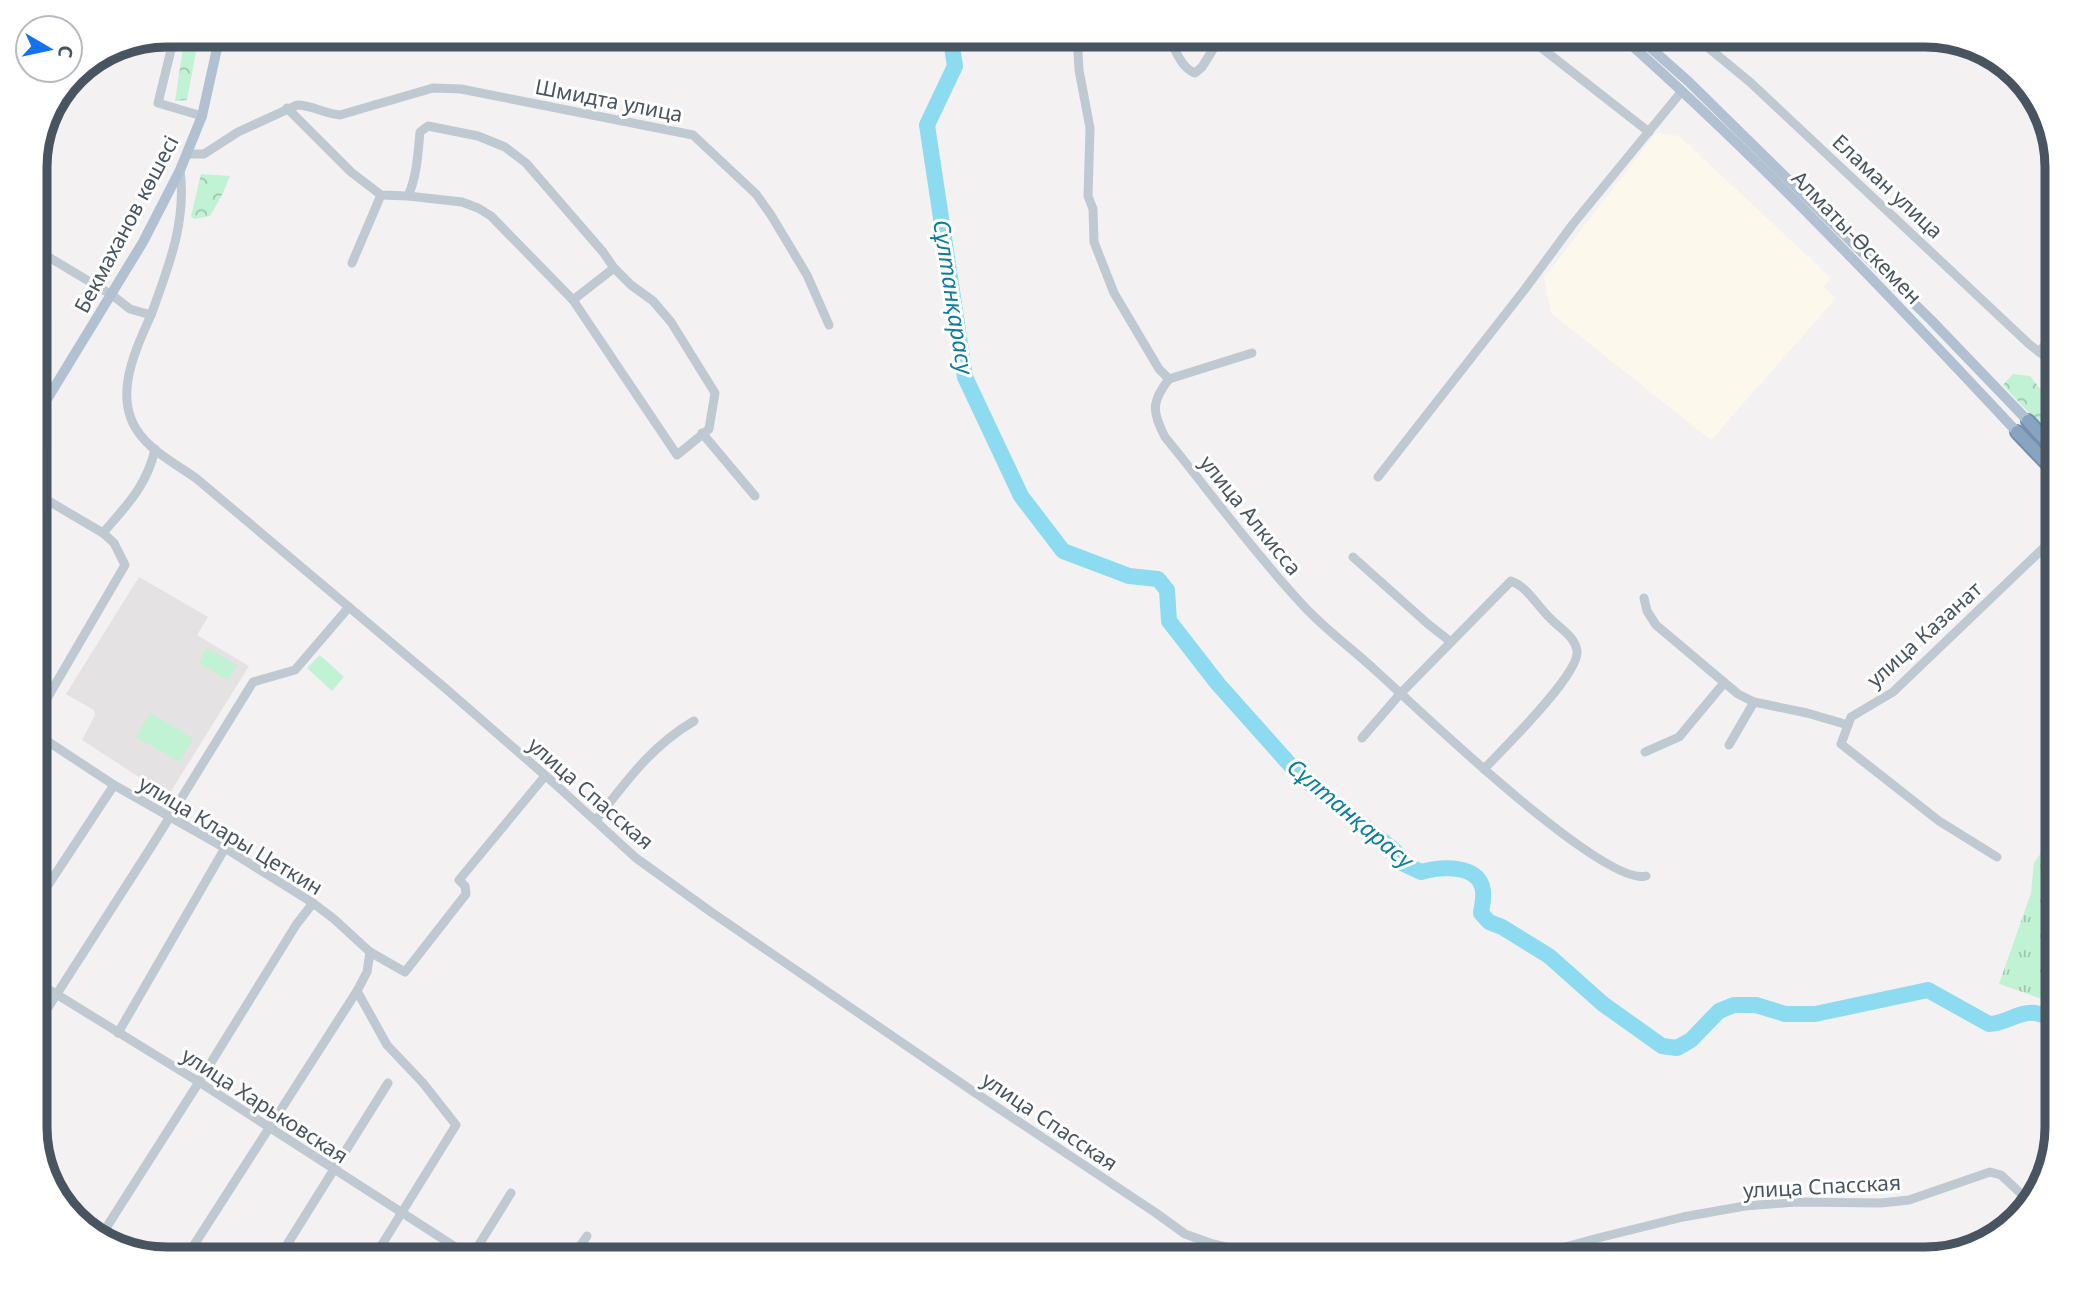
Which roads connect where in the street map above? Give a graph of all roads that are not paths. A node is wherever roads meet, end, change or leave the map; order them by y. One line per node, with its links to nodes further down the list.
1 (172, 47): 12 (street)
2 (217, 47): 12 (main road, Бекмаханов көшесі)
3 (1078, 47): 29 (street)
4 (1173, 47): 5 (street)
5 (1214, 47)
6 (1540, 47): 13 (street)
7 (1633, 47): 10 (main road, Алматы-Өскемен)
8 (1650, 47): 31 (main road, Алматы-Өскемен)
9 (1707, 47): 26 (street, Еламан улица)
10 (1682, 91): 13 (street); 32 (main road, Алматы-Өскемен)
11 (287, 108): 14 (street); 16 (street); 24 (street, Шмидта улица)
12 (202, 116): 14 (main road, Бекмаханов көшесі)
13 (1649, 132): 37 (street)
14 (187, 154): 15 (main road, Бекмаханов көшесі)
15 (180, 170): 21 (main road, Бекмаханов көшесі); 23 (street, улица Спасская)
16 (381, 195): 17 (street); 19 (street)
17 (408, 196): 20 (street); 22 (street)
18 (48, 257): 21 (street)
19 (352, 263)
20 (614, 268): 22 (street); 33 (street)
21 (112, 295): 23 (street); 30 (main road, Бекмаханов көшесі)
22 (573, 300): 33 (street)
23 (150, 315): 35 (street, улица Спасская)
24 (829, 325)
25 (2044, 346): 26 (street)
26 (2039, 352): 28 (street, Еламан улица)
27 (1252, 353): 29 (street)
28 (2044, 356)
29 (1169, 379): 47 (street, улица Алкисса)
30 (48, 398)
31 (2028, 421): 34 (highway, Алматы-Өскемен)
32 (2017, 432): 36 (highway, Алматы-Өскемен)
33 (702, 433): 38 (street)
34 (2044, 438)
35 (155, 449): 40 (street); 44 (street, улица Спасская)
36 (2044, 461)
37 (1378, 477)
38 (755, 496)
39 (48, 501): 40 (street)
40 (103, 533): 48 (street)
41 (2044, 547): 51 (street, улица Казанат)
42 (1353, 558): 45 (street)
43 (1644, 598): 46 (street)
44 (349, 607): 57 (street, улица Спасская); 59 (street)
45 (1451, 642): 47 (street); 56 (street)
46 (1724, 684): 49 (street); 55 (street)
47 (1400, 694): 52 (street); 56 (street, улица Алкисса)
48 (48, 697)
49 (1754, 702): 51 (street); 54 (street)
50 (694, 721): 60 (street)
51 (1848, 725): 62 (street)
52 (1362, 738)
53 (48, 742): 58 (street, улица Клары Цеткин)
54 (1729, 745)
55 (1645, 752)
56 (1484, 769): 63 (street, улица Алкисса)
57 (545, 776): 60 (street, улица Спасская); 66 (street, улица Клары Цеткин)
58 (114, 785): 59 (street, улица Клары Цеткин); 64 (street)
59 (170, 816): 61 (street, улица Клары Цеткин); 69 (street)
60 (596, 820): 87 (street, улица Спасская)
61 (225, 848): 65 (street, улица Клары Цеткин); 71 (street)
62 (1997, 857)
63 (1647, 876)
64 (48, 885)
65 (313, 903): 66 (street, улица Клары Цеткин); 72 (street)
66 (370, 952): 68 (street)
67 (48, 990): 69 (street, улица Харьковская)
68 (357, 991): 74 (street); 78 (street)
69 (56, 995): 70 (street); 71 (street, улица Харьковская)
70 (48, 1008)
71 (118, 1032): 72 (street, улица Харьковская)
72 (199, 1082): 74 (street, улица Харьковская); 79 (street)
73 (388, 1083): 75 (street)
74 (268, 1127): 75 (street, улица Харьковская); 81 (street)
75 (334, 1170): 78 (street, улица Харьковская); 82 (street)
76 (511, 1193): 85 (street)
77 (2023, 1196): 88 (street, улица Спасская)
78 (402, 1213): 83 (street); 84 (street, улица Харьковская)
79 (105, 1230)
80 (587, 1236): 86 (street)
81 (193, 1247)
82 (286, 1247)
83 (381, 1247)
84 (455, 1247)
85 (479, 1247)
86 (579, 1247)
87 (1226, 1247)
88 (1565, 1247)

